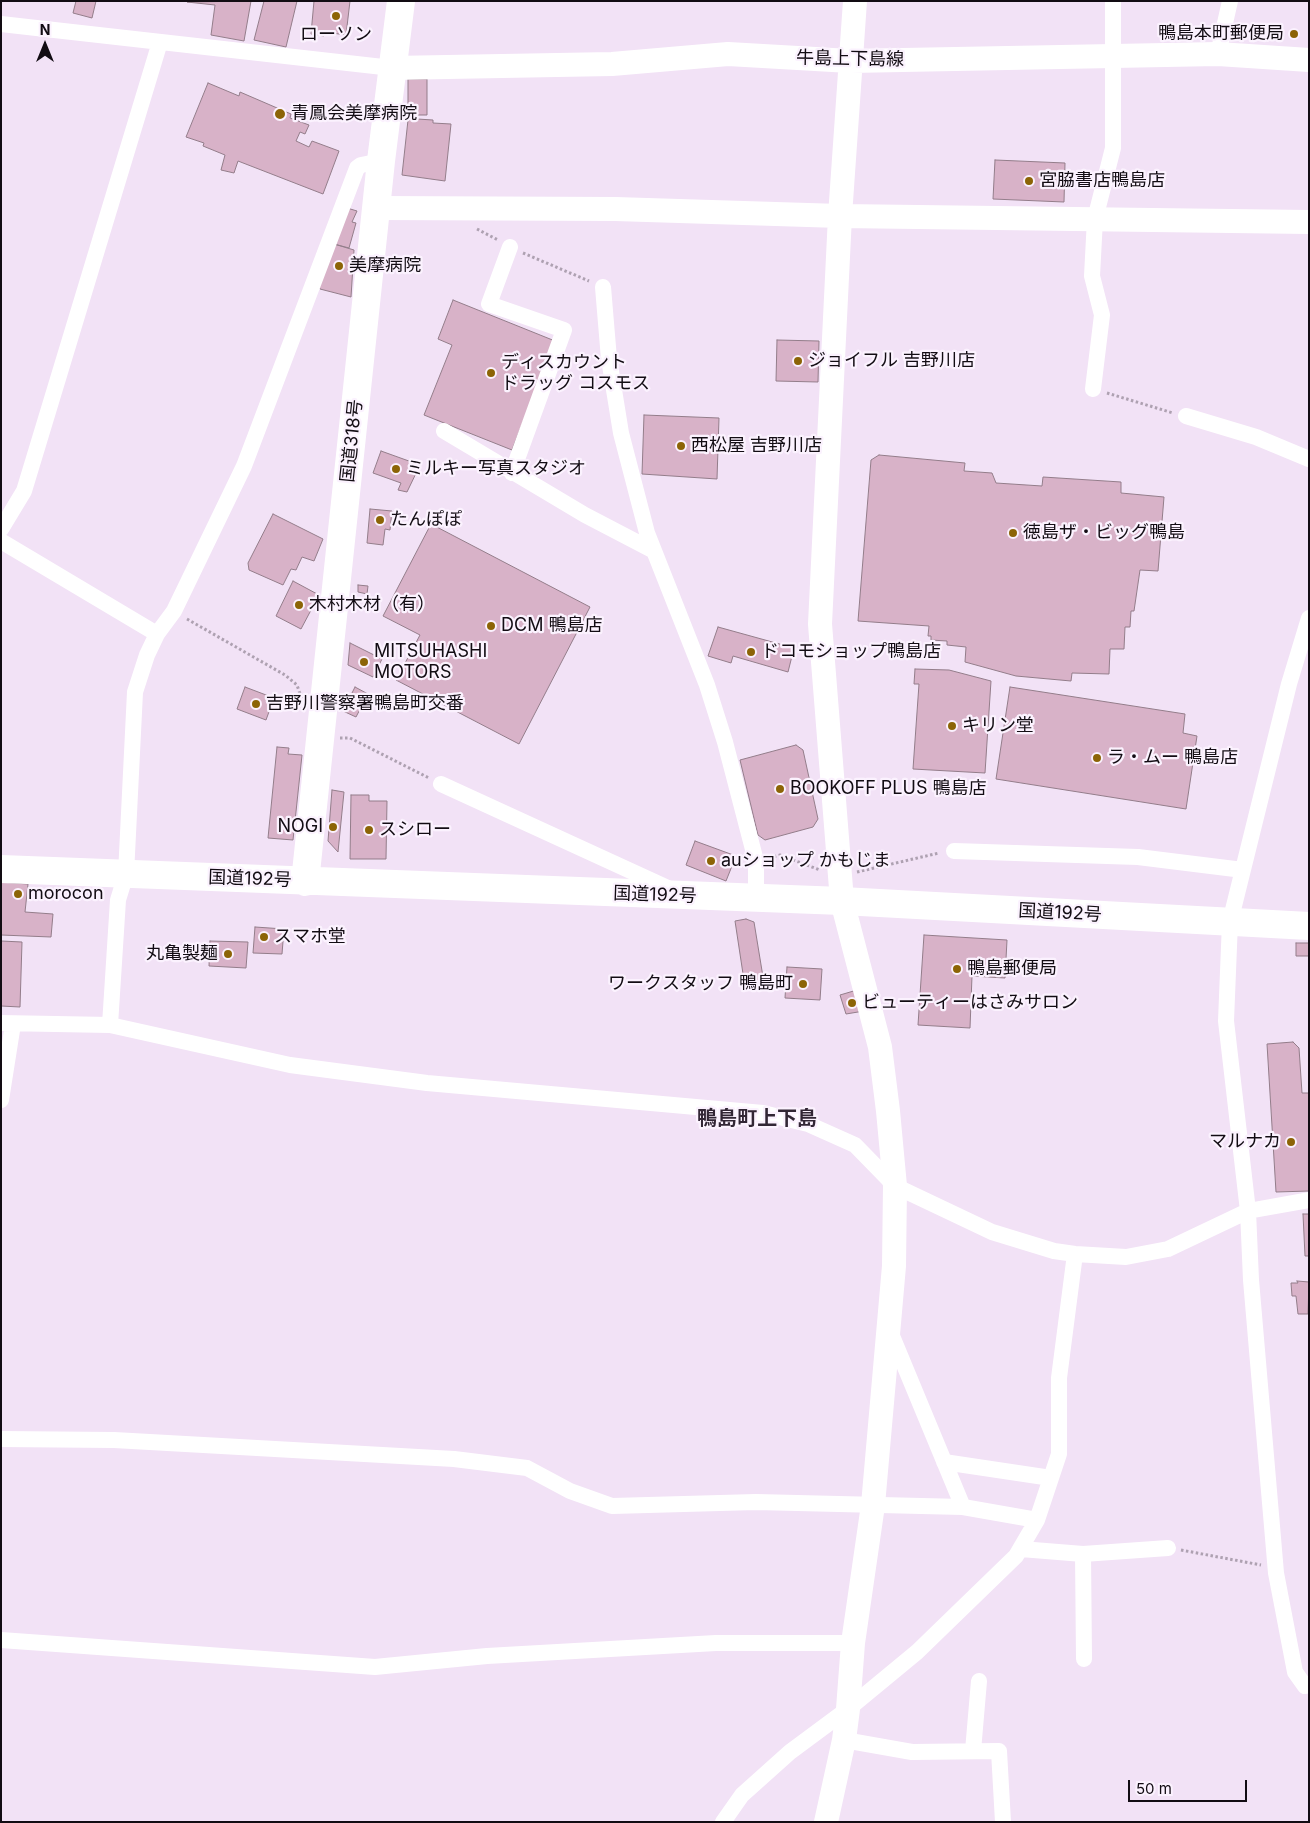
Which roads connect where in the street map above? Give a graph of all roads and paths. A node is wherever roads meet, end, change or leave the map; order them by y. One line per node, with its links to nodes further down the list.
1 (401, 1): 11 (highway, 国道318号)
2 (856, 1): 10 (street)
3 (1113, 1): 8 (street)
4 (1230, 1): 7 (street)
5 (1, 24): 6 (street)
6 (160, 42): 11 (street); 24 (street)
7 (1218, 54): 8 (street, 牛島上下島線); 9 (street, 牛島上下島線)
8 (1115, 56): 10 (street, 牛島上下島線); 15 (street)
9 (1309, 60)
10 (850, 61): 11 (street, 牛島上下島線); 14 (street)
11 (392, 68): 12 (highway, 国道318号)
12 (381, 161): 13 (highway, 国道318号); 28 (street)
13 (377, 208): 14 (street); 35 (highway, 国道318号)
14 (840, 216): 15 (street); 36 (street)
15 (1095, 219): 16 (street); 19 (street)
16 (1309, 222)
17 (510, 247): 23 (street)
18 (603, 287): 26 (street)
19 (1093, 389): 20 (path)
20 (1186, 416): 22 (street)
21 (444, 431): 23 (street)
22 (1309, 459)
23 (512, 472): 26 (street)
24 (1, 528)
25 (1, 540): 28 (street)
26 (654, 550): 31 (street)
27 (1309, 618): 33 (street)
28 (157, 634): 34 (street)
29 (441, 784): 37 (street)
30 (954, 851): 33 (street); 36 (path)
31 (756, 861): 36 (path); 38 (street)
32 (1, 869): 34 (highway, 国道192号)
33 (1243, 870): 39 (street)
34 (126, 874): 35 (highway, 国道192号); 42 (street)
35 (305, 882): 37 (highway, 国道192号)
36 (841, 889): 38 (highway, 国道192号); 39 (highway, 国道192号); 44 (street)
37 (684, 896): 38 (highway, 国道192号)
38 (756, 898)
39 (1230, 922): 40 (highway, 国道192号); 46 (street)
40 (1309, 926)
41 (7, 1024): 42 (street); 43 (street)
42 (110, 1025): 44 (street)
43 (1, 1100)
44 (895, 1186): 47 (street); 48 (street)
45 (1309, 1200): 46 (street)
46 (1248, 1211): 47 (street); 58 (street)
47 (1075, 1254): 51 (street)
48 (889, 1329): 50 (street); 52 (street)
49 (1, 1439): 52 (street)
50 (944, 1462): 51 (street); 53 (street)
51 (1050, 1478): 54 (street)
52 (872, 1505): 53 (street); 60 (street)
53 (963, 1507): 54 (street)
54 (1037, 1520): 55 (street)
55 (1021, 1548): 57 (street); 64 (street)
56 (1168, 1548): 57 (street); 58 (path)
57 (1083, 1554): 61 (street)
58 (1276, 1568): 63 (street)
59 (1, 1640): 60 (street)
60 (853, 1643): 64 (street)
61 (1084, 1659)
62 (980, 1681): 66 (street)
63 (1309, 1685)
64 (848, 1709): 65 (street); 67 (street)
65 (844, 1740): 66 (street); 68 (street)
66 (973, 1751): 69 (street)
67 (723, 1822)
68 (826, 1822)
69 (1003, 1822)

